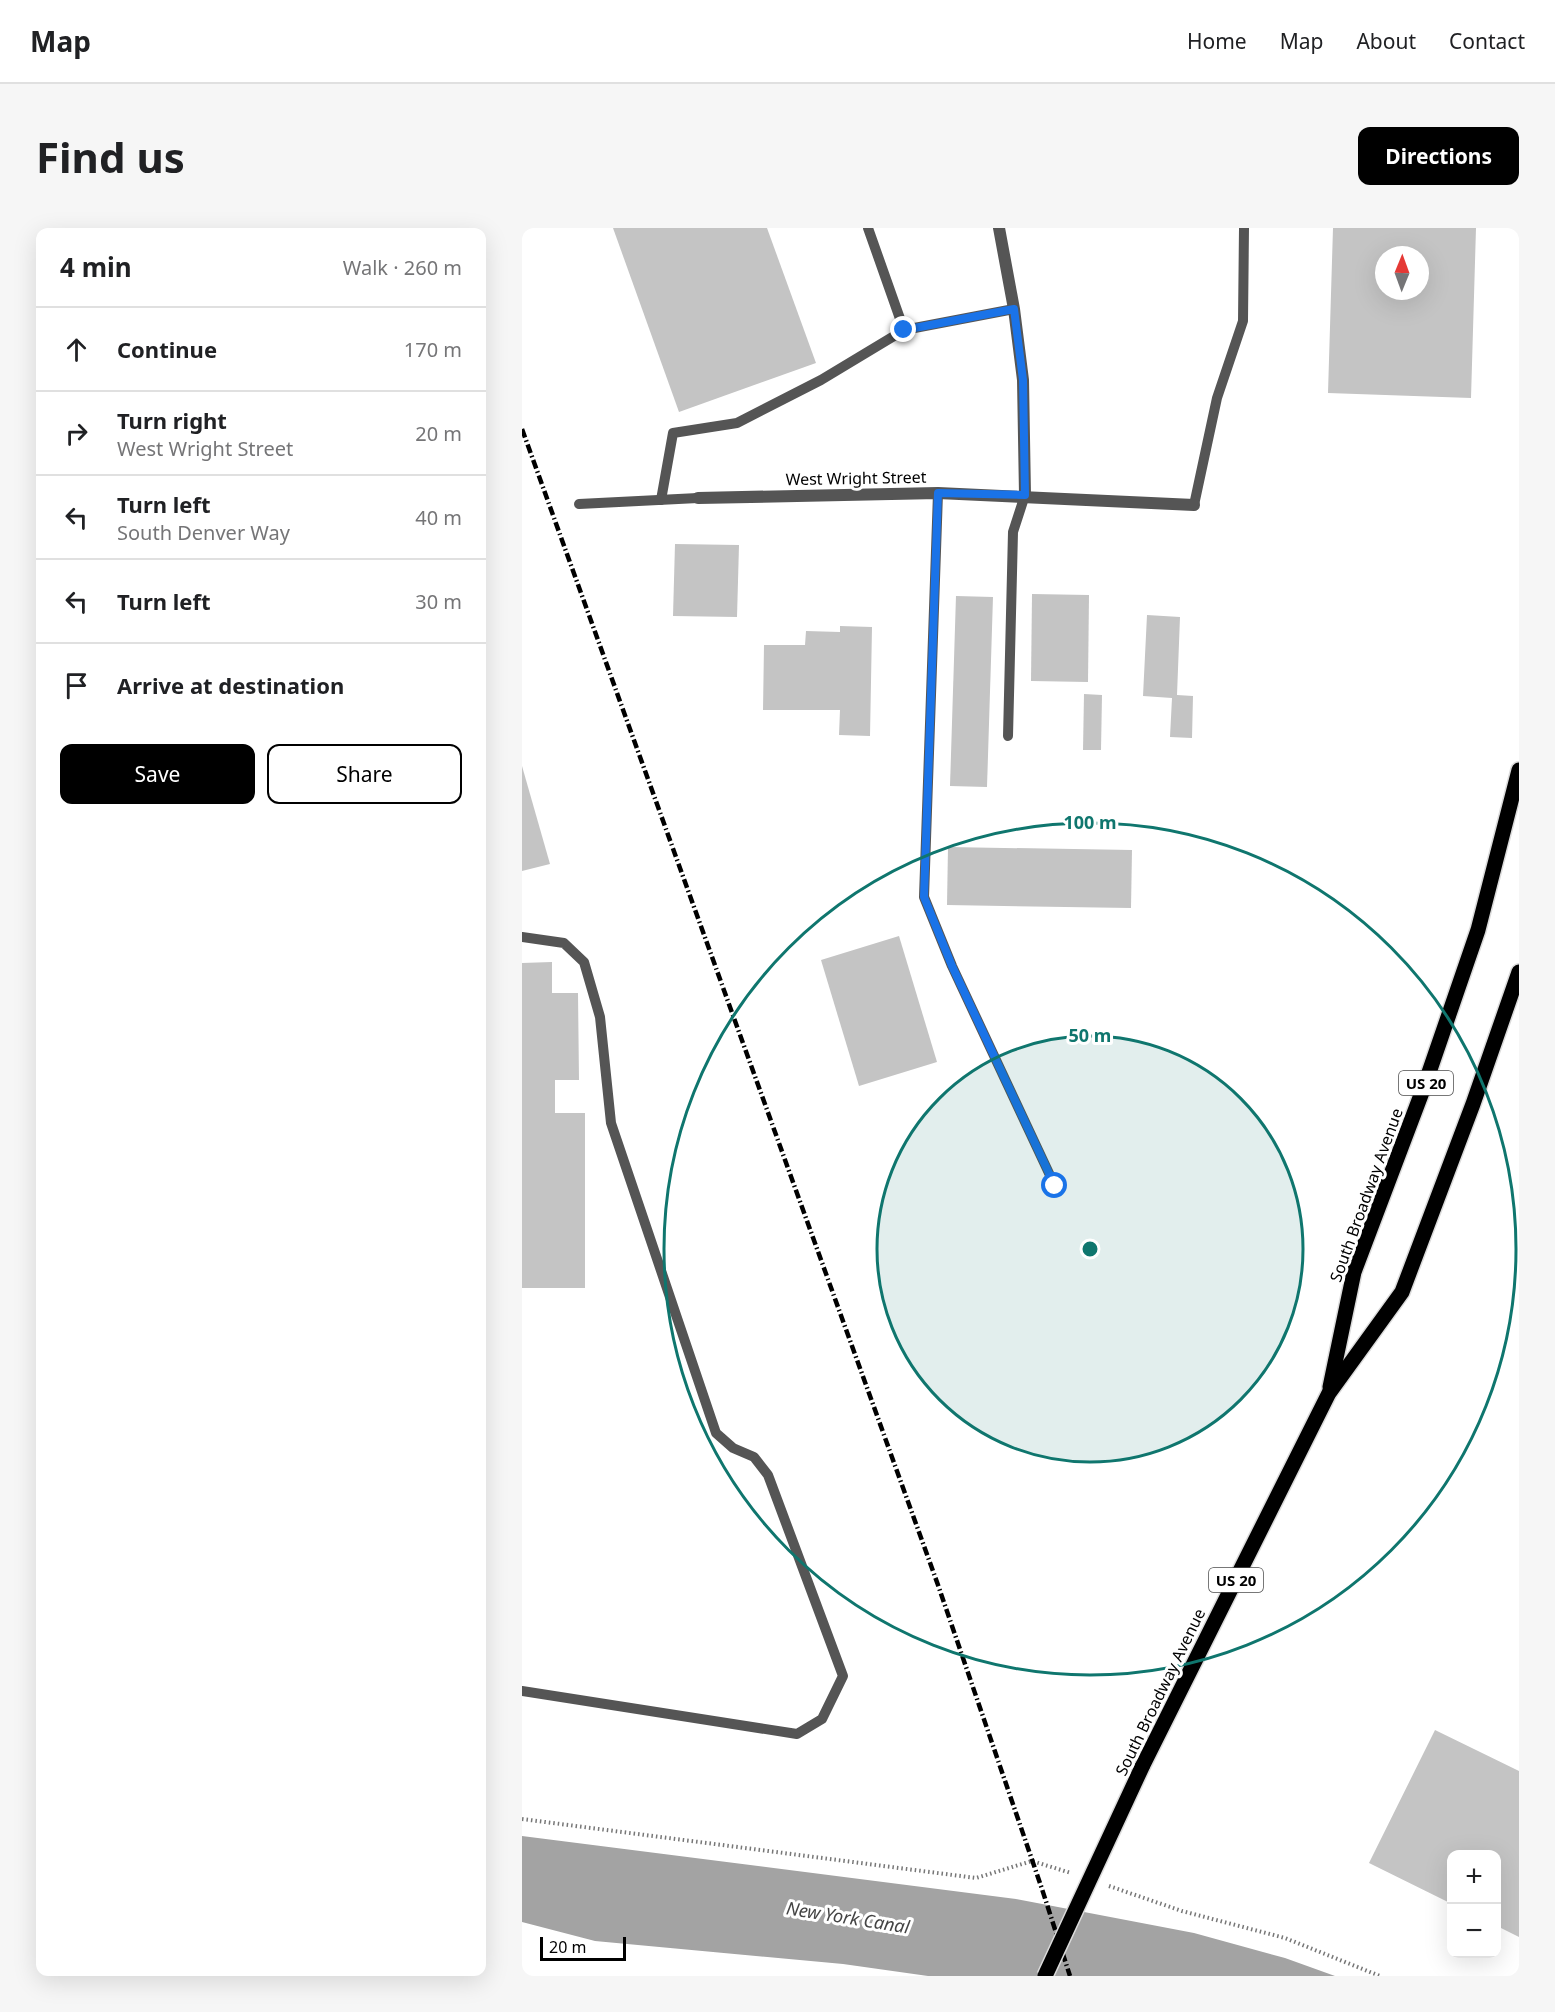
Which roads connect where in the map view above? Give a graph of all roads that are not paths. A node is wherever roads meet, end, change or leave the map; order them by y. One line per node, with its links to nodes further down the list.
1 (868, 228): 5 (lane)
2 (999, 228): 4 (street)
3 (1244, 228): 11 (lane)
4 (1014, 309): 5 (lane); 7 (street)
5 (904, 330): 9 (lane)
6 (938, 493): 7 (street, West Wright Street); 8 (street, West Wright Street); 16 (lane)
7 (1025, 495): 11 (street, West Wright Street); 12 (lane)
8 (698, 498): 9 (lane)
9 (661, 500): 10 (lane)
10 (579, 504)
11 (1194, 505)
12 (1008, 736)
13 (1519, 770): 17 (main road, South Broadway Avenue / US 20)
14 (522, 937): 18 (lane)
15 (1519, 972): 17 (main road, South Broadway Avenue / US 20)
16 (1055, 1186)
17 (1329, 1393): 19 (main road, South Broadway Avenue / US 20, bridge)
18 (522, 1691)
19 (1044, 1976)

